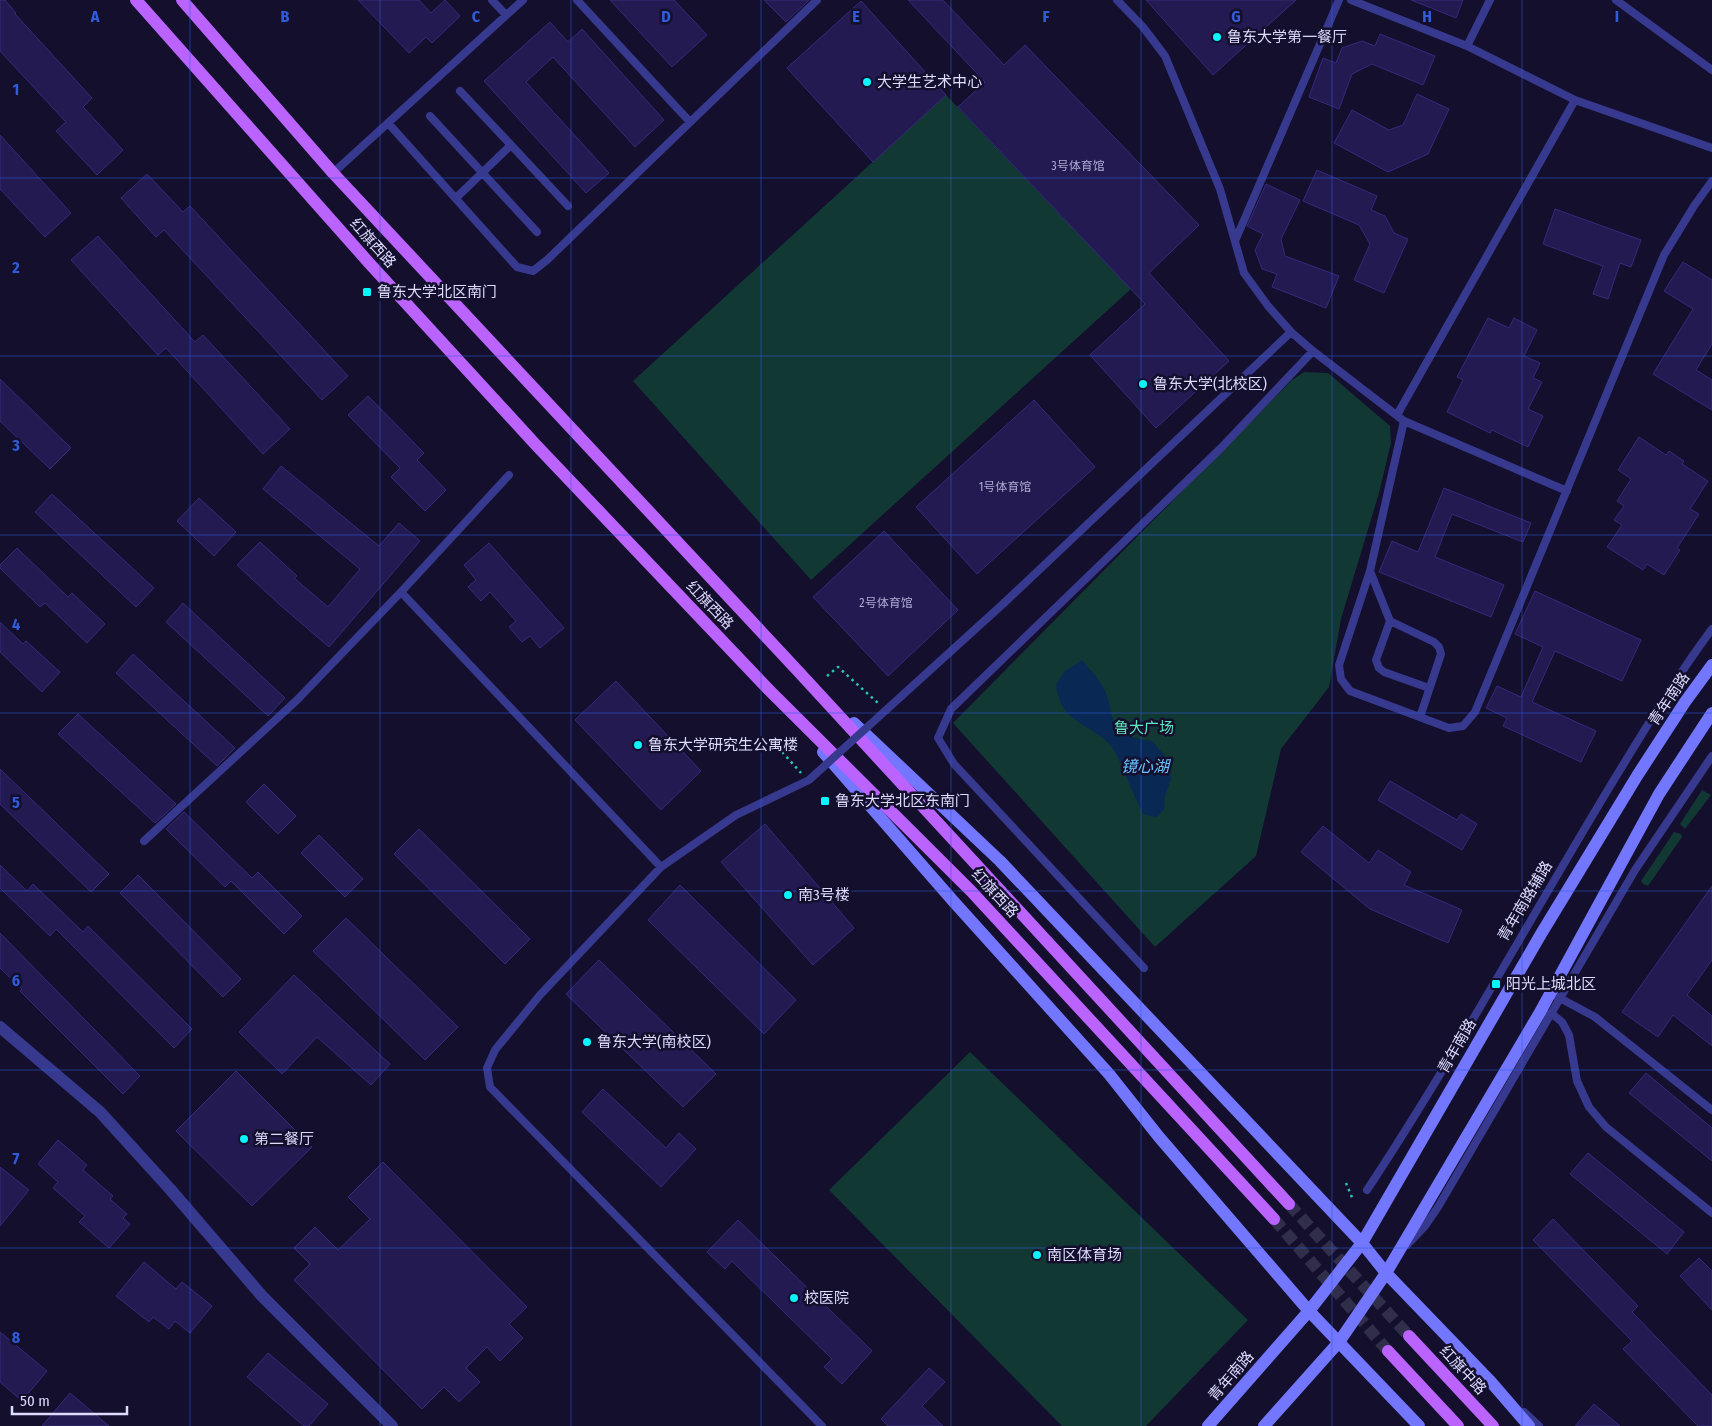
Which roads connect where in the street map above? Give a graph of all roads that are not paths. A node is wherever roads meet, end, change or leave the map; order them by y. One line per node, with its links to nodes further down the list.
1 (136, 0): 42 (main road, 红旗西路)
2 (182, 0): 23 (main road, 红旗西路)
3 (492, 0): 12 (lane)
4 (523, 0): 12 (lane)
5 (577, 0): 18 (lane)
6 (817, 0): 18 (lane)
7 (1117, 0): 28 (lane)
8 (1339, 0): 28 (lane)
9 (1351, 0): 13 (lane)
10 (1490, 0): 13 (lane)
11 (1616, 0): 14 (lane)
12 (506, 15): 19 (lane)
13 (1467, 46): 16 (lane)
14 (1712, 70)
15 (460, 91): 20 (lane)
16 (1575, 100): 21 (lane); 31 (lane)
17 (430, 116): 22 (lane)
18 (690, 122): 25 (lane)
19 (388, 123): 23 (lane); 25 (lane)
20 (511, 145): 22 (lane); 26 (lane)
21 (1712, 148)
22 (482, 172): 25 (lane); 27 (lane)
23 (333, 173): 40 (main road, 红旗西路)
24 (1712, 181): 34 (lane)
25 (456, 198)
26 (568, 206)
27 (537, 232)
28 (1234, 241): 29 (lane)
29 (1291, 332): 30 (lane); 47 (lane, bridge)
30 (1313, 351): 31 (lane); 48 (lane)
31 (1397, 415): 32 (lane)
32 (1404, 421): 34 (lane); 35 (lane)
33 (509, 475): 36 (lane)
34 (1567, 491): 44 (lane)
35 (1370, 571): 37 (lane); 44 (lane)
36 (401, 592): 46 (lane); 47 (lane)
37 (1390, 621): 41 (lane); 41 (lane)
38 (1712, 630): 54 (lane, 青年南路辅路)
39 (1712, 665): 58 (main road, 青年南路)
40 (797, 670): 55 (main road, 红旗西路); 58 (main road)
41 (1429, 688): 44 (lane)
42 (769, 690): 57 (main road, 红旗西路); 61 (main road)
43 (1712, 713): 49 (main road)
44 (1420, 717)
45 (1712, 756): 49 (lane)
46 (144, 841)
47 (662, 867): 67 (lane)
48 (1144, 968)
49 (1555, 996): 50 (main road); 51 (lane); 53 (lane)
50 (1538, 1014): 51 (lane); 59 (main road)
51 (1552, 1014): 56 (lane); 59 (lane)
52 (0, 1027): 66 (street)
53 (1712, 1110)
54 (1367, 1190)
55 (1289, 1204)
56 (1712, 1213)
57 (1274, 1219)
58 (1362, 1243): 60 (main road); 61 (main road, 青年南路)
59 (1395, 1258): 60 (main road)
60 (1386, 1273): 63 (main road); 65 (main road)
61 (1309, 1311): 63 (main road); 68 (main road, 青年南路)
62 (1409, 1336): 72 (main road, 红旗中路)
63 (1338, 1342): 69 (main road); 70 (main road)
64 (1388, 1351): 71 (main road)
65 (1491, 1382): 73 (main road); 74 (lane)
66 (392, 1426)
67 (822, 1426)
68 (1208, 1426)
69 (1264, 1426)
70 (1419, 1426)
71 (1458, 1426)
72 (1493, 1426)
73 (1529, 1426)
74 (1539, 1426)

